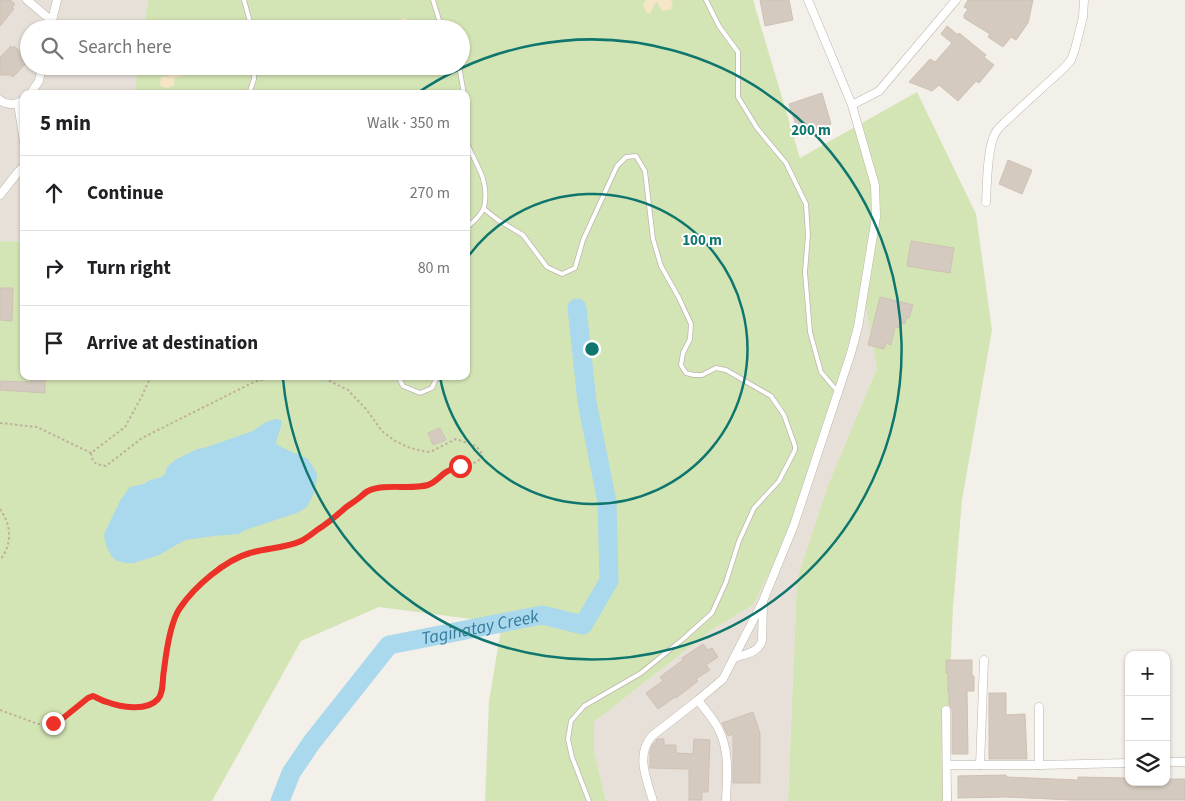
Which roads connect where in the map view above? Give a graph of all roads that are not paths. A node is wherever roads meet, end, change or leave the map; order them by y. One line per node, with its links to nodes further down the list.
1 (27, 0): 9 (street)
2 (57, 0): 10 (street)
3 (244, 0): 11 (lane)
4 (432, 0): 12 (lane)
5 (706, 0): 30 (lane)
6 (808, 0): 21 (street)
7 (956, 0): 21 (street)
8 (1084, 0): 25 (street)
9 (46, 20)
10 (52, 20)
11 (250, 20)
12 (439, 20)
13 (40, 75): 16 (street)
14 (254, 75): 17 (lane)
15 (461, 75): 18 (lane)
16 (33, 90)
17 (251, 90)
18 (463, 90)
19 (0, 100): 20 (street)
20 (20, 102)
21 (852, 105): 30 (street)
22 (470, 152): 26 (lane)
23 (20, 172): 24 (street)
24 (0, 196)
25 (986, 202)
26 (484, 208): 27 (lane); 43 (lane)
27 (470, 224)
28 (400, 380): 29 (lane)
29 (436, 380)
30 (838, 392): 31 (street)
31 (763, 601): 32 (street); 32 (street)
32 (734, 658): 34 (street)
33 (984, 660): 41 (street)
34 (698, 700): 44 (street); 45 (street)
35 (1039, 707): 42 (street)
36 (946, 710): 40 (street)
37 (1170, 762): 38 (street)
38 (1185, 762)
39 (1125, 763): 42 (street)
40 (947, 765): 41 (street); 46 (street)
41 (980, 765): 42 (street)
42 (1039, 765)
43 (589, 801)
44 (653, 801)
45 (726, 801)
46 (947, 801)

